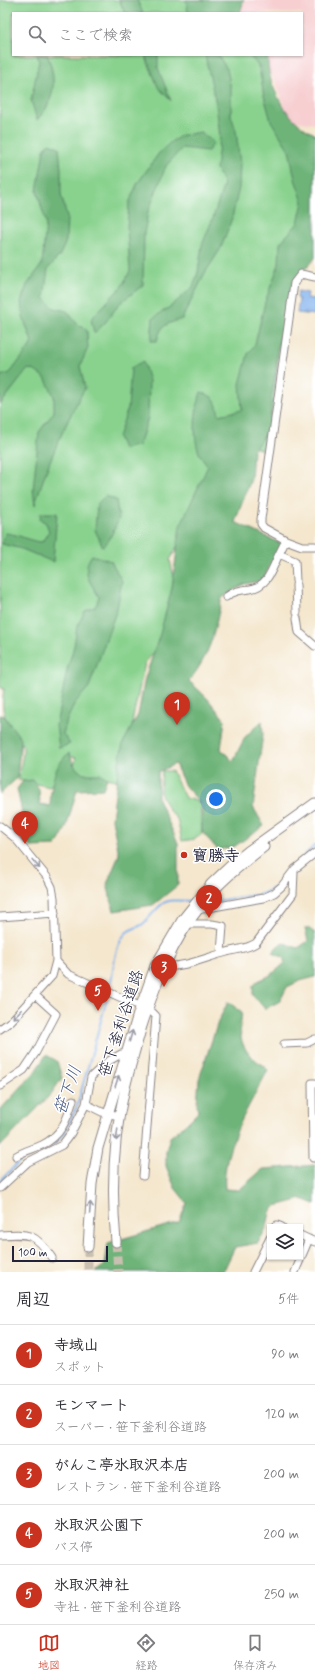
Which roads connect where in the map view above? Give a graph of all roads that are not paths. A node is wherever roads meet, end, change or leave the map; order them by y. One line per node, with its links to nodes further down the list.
1 (315, 277): 2 (street)
2 (286, 540): 3 (street); 4 (street)
3 (315, 546)
4 (279, 554): 5 (street); 6 (street)
5 (226, 597)
6 (315, 646)
7 (315, 803): 13 (street, 笹下釜利谷道路)
8 (315, 810): 13 (street, 笹下釜利谷道路)
9 (0, 826): 14 (street, one-way to 14)
10 (315, 853): 11 (street)
11 (312, 860): 12 (street)
12 (294, 872): 13 (street); 17 (street)
13 (196, 908): 16 (street, 笹下釜利谷道路); 23 (street, 笹下釜利谷道路)
14 (55, 913): 15 (street); 18 (street)
15 (0, 917)
16 (188, 924): 17 (street); 19 (street, 笹下釜利谷道路)
17 (221, 953): 19 (street)
18 (56, 961): 20 (street); 21 (street)
19 (164, 966): 23 (street, 笹下釜利谷道路)
20 (68, 974): 21 (street); 23 (street)
21 (52, 976): 22 (street)
22 (36, 995): 24 (street, one-way to 24); 29 (street)
23 (144, 1007): 27 (street, 笹下釜利谷道路); 38 (street)
24 (0, 1029)
25 (315, 1039): 26 (street)
26 (284, 1044)
27 (130, 1053): 31 (street); 32 (street, 笹下釜利谷道路, one-way to 27); 33 (street, 笹下釜利谷道路)
28 (315, 1083): 37 (street)
29 (0, 1086)
30 (73, 1100): 34 (street)
31 (86, 1104): 32 (street); 35 (street)
32 (107, 1113): 33 (street); 45 (street, 笹下釜利谷道路, one-way to 32)
33 (119, 1116): 43 (street, 笹下釜利谷道路, one-way to 43)
34 (41, 1145): 35 (street); 36 (street)
35 (44, 1154): 39 (street)
36 (16, 1156)
37 (315, 1158)
38 (143, 1176)
39 (0, 1188)
40 (0, 1234): 46 (street)
41 (303, 1236): 42 (street)
42 (312, 1241): 48 (street)
43 (116, 1242)
44 (267, 1244): 47 (street)
45 (88, 1247)
46 (52, 1258)
47 (253, 1272)
48 (295, 1272)

